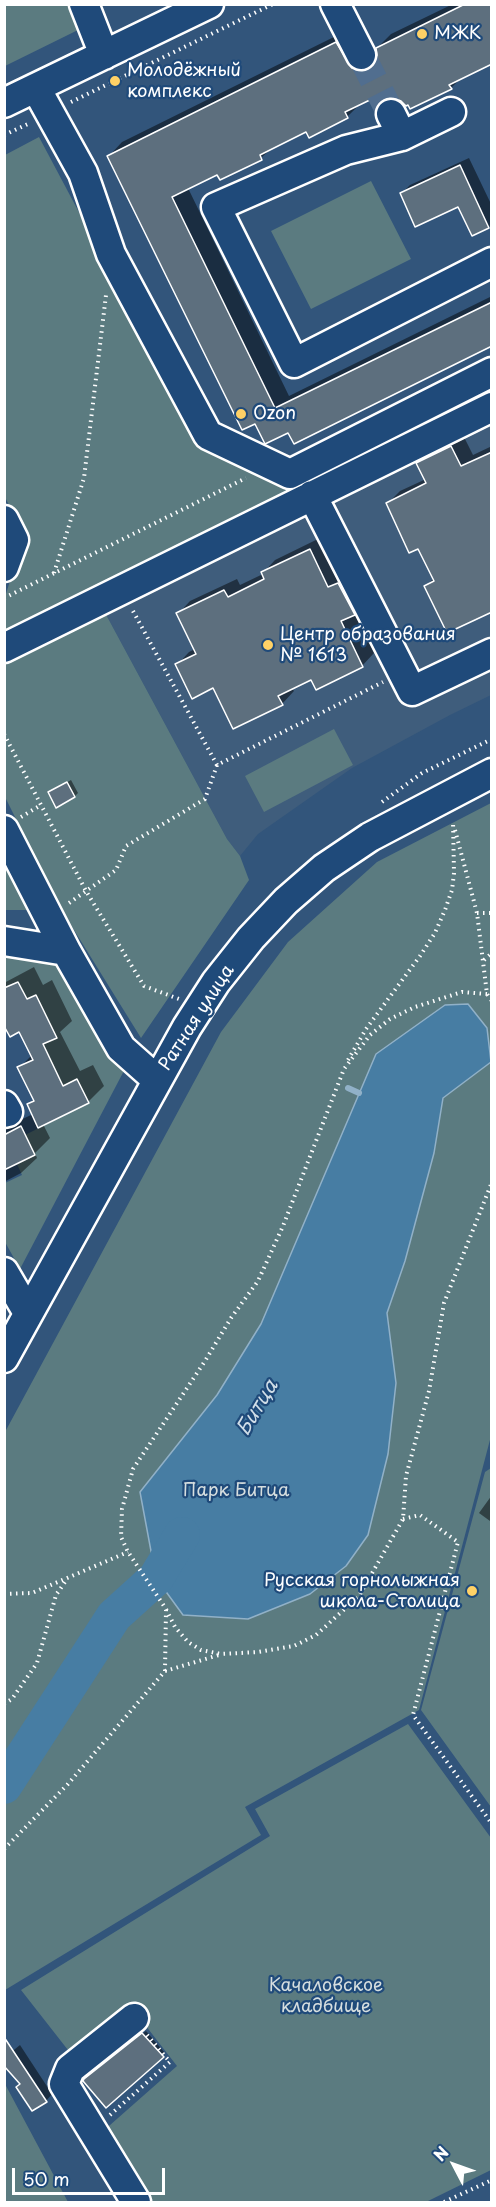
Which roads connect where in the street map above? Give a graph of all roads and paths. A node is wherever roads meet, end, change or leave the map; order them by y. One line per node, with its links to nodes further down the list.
1 (84, 4): 5 (street)
2 (209, 4): 5 (street)
3 (273, 4): 10 (path)
4 (335, 4): 6 (street)
5 (104, 55): 7 (street)
6 (361, 55)
7 (36, 88): 8 (street); 10 (street)
8 (4, 103)
9 (452, 112): 12 (street)
10 (50, 113): 11 (path); 16 (street)
11 (4, 135)
12 (492, 262)
13 (107, 289): 20 (path)
14 (492, 372): 16 (street)
15 (492, 407): 17 (street)
16 (272, 465): 20 (path)
17 (312, 495): 21 (street); 25 (street)
18 (4, 520): 19 (street)
19 (4, 567)
20 (54, 573): 22 (path)
21 (121, 590): 23 (street); 27 (path)
22 (4, 598)
23 (4, 648)
24 (492, 653): 25 (street)
25 (403, 673): 27 (path)
26 (4, 734): 30 (path)
27 (216, 765): 30 (path)
28 (492, 773): 41 (street, Ратная улица)
29 (4, 830): 34 (street)
30 (86, 891): 38 (path)
31 (477, 913): 32 (path); 36 (path); 40 (path)
32 (492, 913)
33 (4, 941): 34 (street)
34 (66, 951): 41 (street)
35 (492, 953): 36 (path)
36 (483, 961): 37 (path)
37 (486, 994): 39 (path); 40 (path)
38 (179, 999)
39 (492, 1001)
40 (344, 1069): 48 (path)
41 (157, 1080): 45 (street, Ратная улица)
42 (4, 1105): 43 (street)
43 (4, 1113)
44 (492, 1182): 47 (path)
45 (13, 1293): 46 (street, Ратная улица)
46 (4, 1358)
47 (403, 1519): 52 (path); 55 (path)
48 (128, 1552): 49 (path); 51 (path)
49 (67, 1579): 50 (path); 54 (path)
50 (4, 1594)
51 (166, 1609): 52 (path); 53 (path)
52 (221, 1654): 53 (path)
53 (165, 1671): 56 (path)
54 (4, 1704)
55 (492, 1824)
56 (4, 1848)
57 (134, 2018): 58 (street); 58 (path)
58 (92, 2130): 60 (street)
59 (492, 2180): 61 (path)
60 (136, 2202)
61 (444, 2202)

